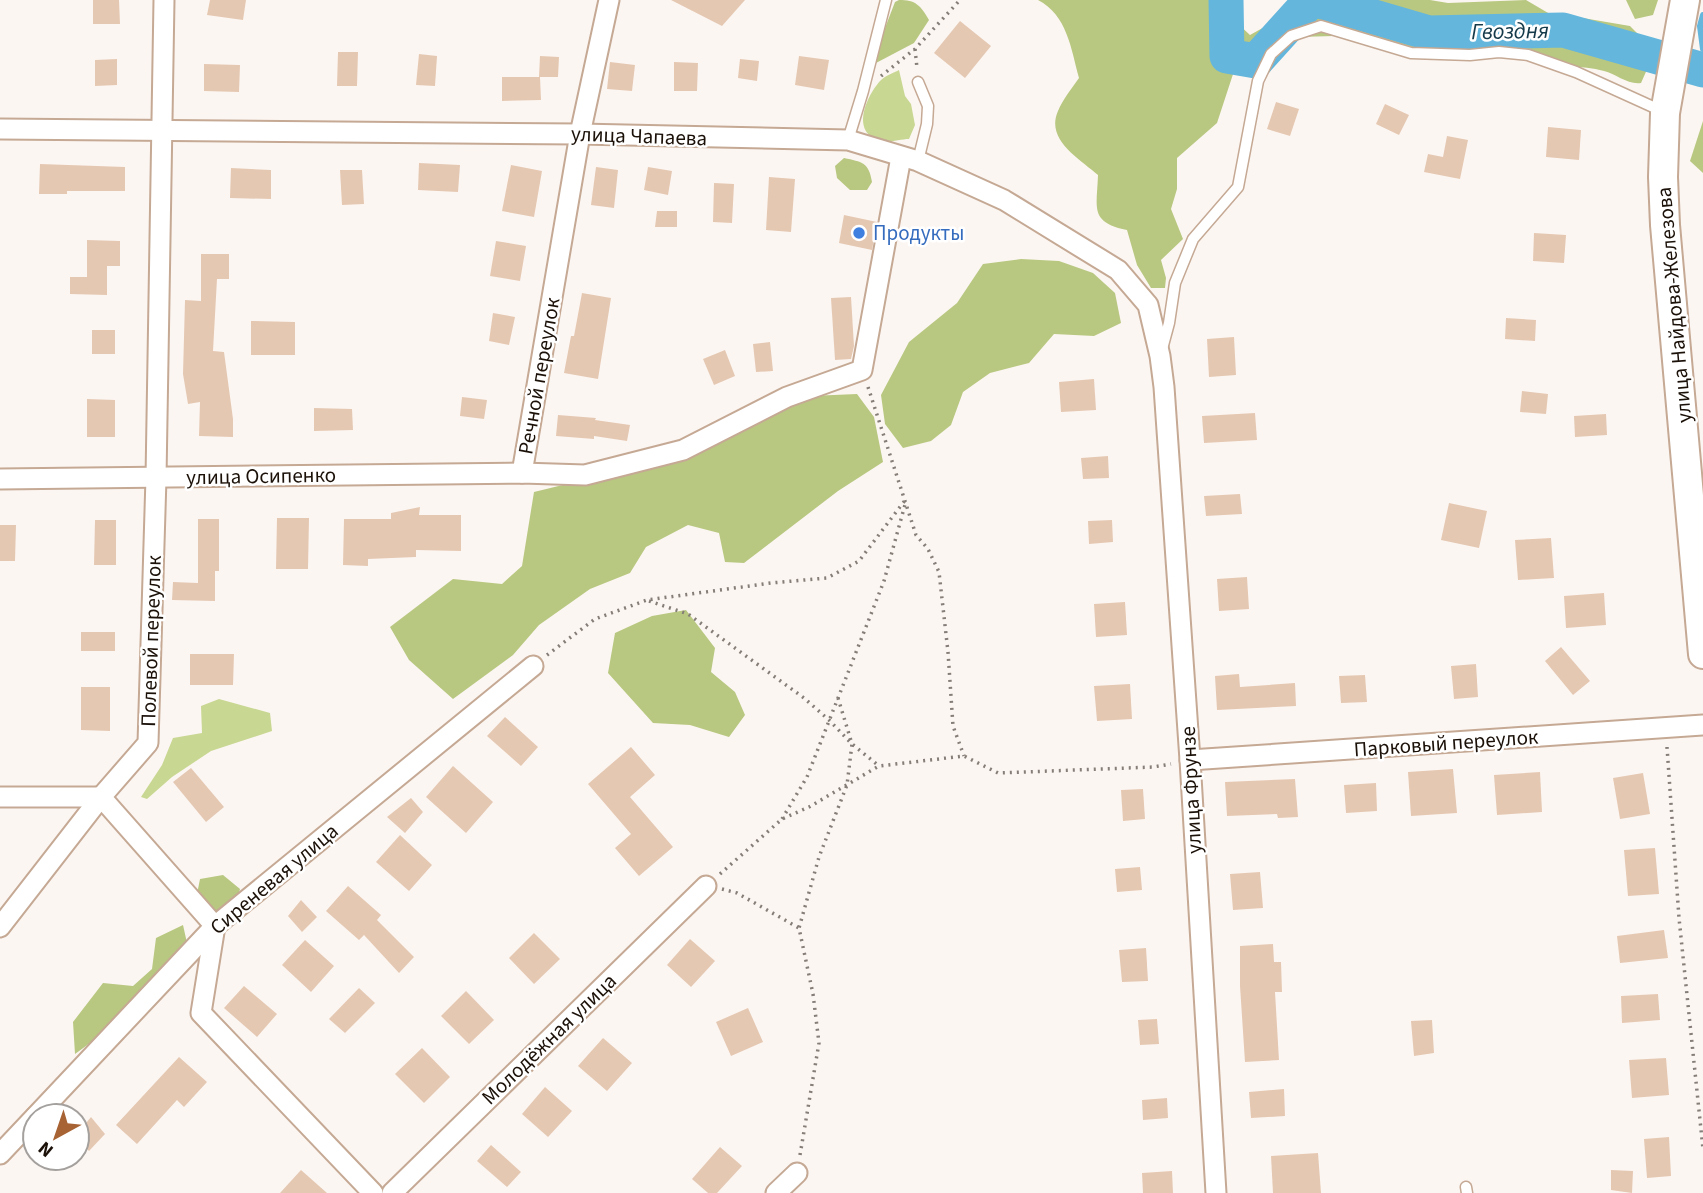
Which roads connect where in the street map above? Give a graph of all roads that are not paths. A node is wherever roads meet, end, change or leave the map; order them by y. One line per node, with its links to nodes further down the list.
1 (164, 0): 8 (street, Полевой переулок)
2 (609, 0): 9 (street, Речной переулок)
3 (886, 0): 10 (lane)
4 (1685, 0): 6 (main road, улица Найдова-Железова)
5 (918, 82): 11 (lane)
6 (1666, 105): 12 (lane); 17 (main road, улица Найдова-Железова)
7 (0, 129): 8 (street, улица Чапаева)
8 (161, 131): 9 (street, улица Чапаева); 15 (street, Полевой переулок)
9 (580, 134): 10 (street, улица Чапаева); 14 (street, Речной переулок)
10 (848, 141): 11 (street, улица Чапаева)
11 (910, 159): 12 (street, улица Чапаева); 14 (street, Речной переулок)
12 (1160, 356): 13 (street, улица Чапаева)
13 (1164, 387): 21 (street, улица Фрунзе)
14 (522, 472): 15 (street, улица Осипенко)
15 (156, 478): 16 (street, улица Осипенко); 23 (street, Полевой переулок)
16 (0, 479)
17 (1701, 602): 18 (main road, улица Найдова-Железова)
18 (1703, 654)
19 (533, 666): 25 (street, Сиреневая улица)
20 (1703, 725): 21 (street, Парковый переулок)
21 (1190, 760): 34 (street, улица Фрунзе)
22 (0, 797): 23 (street)
23 (101, 797): 25 (street); 26 (street, Полевой переулок)
24 (706, 886): 32 (street, Молодёжная улица)
25 (215, 926): 27 (street, Сиреневая улица); 31 (street)
26 (0, 927)
27 (48, 1102)
28 (21, 1131): 29 (street, Сиреневая улица)
29 (0, 1154)
30 (797, 1173): 33 (street)
31 (373, 1193)
32 (392, 1193)
33 (776, 1193)
34 (1216, 1193)

